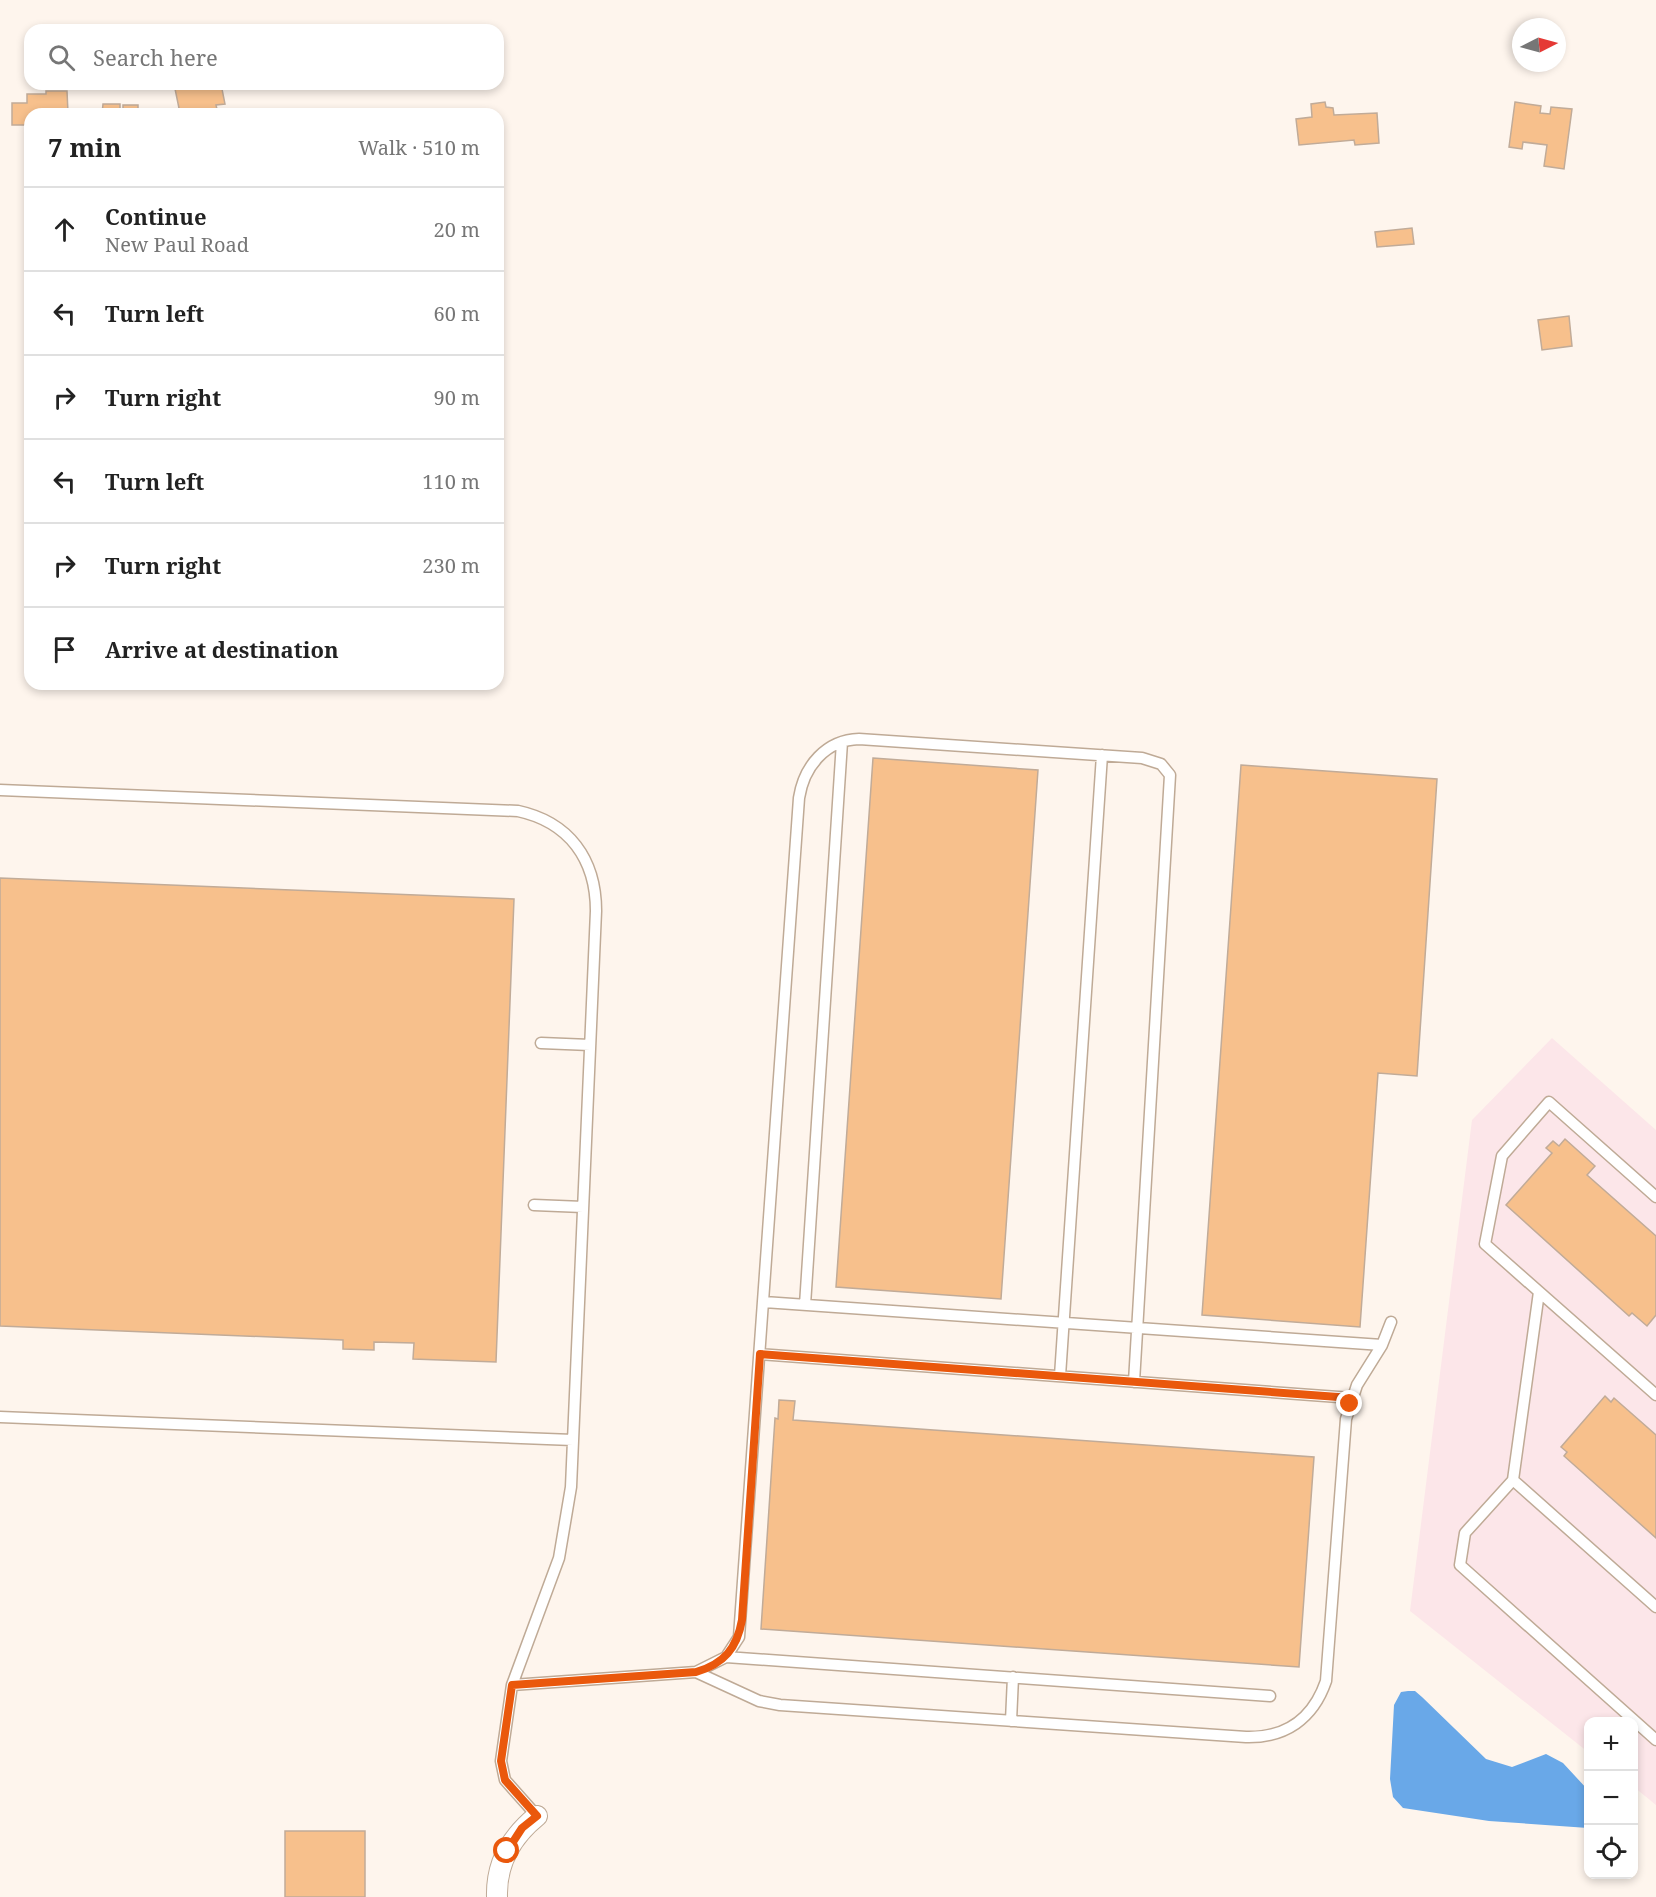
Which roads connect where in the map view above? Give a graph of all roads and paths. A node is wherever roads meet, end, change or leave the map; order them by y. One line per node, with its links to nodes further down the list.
1 (842, 742): 2 (lane); 10 (lane); 11 (lane)
2 (1102, 755): 13 (lane); 14 (lane)
3 (0, 790): 5 (lane)
4 (541, 1044): 5 (lane)
5 (590, 1045): 8 (lane)
6 (1656, 1197): 9 (lane)
7 (534, 1205): 8 (lane)
8 (583, 1207): 22 (lane)
9 (1539, 1292): 19 (lane); 23 (lane)
10 (764, 1302): 11 (lane); 16 (lane)
11 (805, 1305): 13 (lane)
12 (1391, 1322): 15 (lane)
13 (1064, 1323): 14 (lane); 17 (lane)
14 (1137, 1328): 15 (lane); 18 (lane)
15 (1382, 1345): 20 (lane)
16 (760, 1354): 17 (lane); 25 (lane)
17 (1060, 1376): 18 (lane)
18 (1134, 1382): 20 (lane)
19 (1656, 1395)
20 (1352, 1398): 30 (lane)
21 (0, 1417): 22 (lane)
22 (573, 1440): 28 (lane)
23 (1513, 1480): 24 (lane); 31 (lane)
24 (1656, 1607)
25 (726, 1657): 26 (lane); 27 (lane)
26 (696, 1672): 28 (lane); 30 (lane)
27 (1013, 1677): 29 (lane); 30 (lane)
28 (512, 1685): 32 (lane)
29 (1270, 1695)
30 (1011, 1721)
31 (1656, 1740)
32 (537, 1816): 33 (street)
33 (497, 1897)

